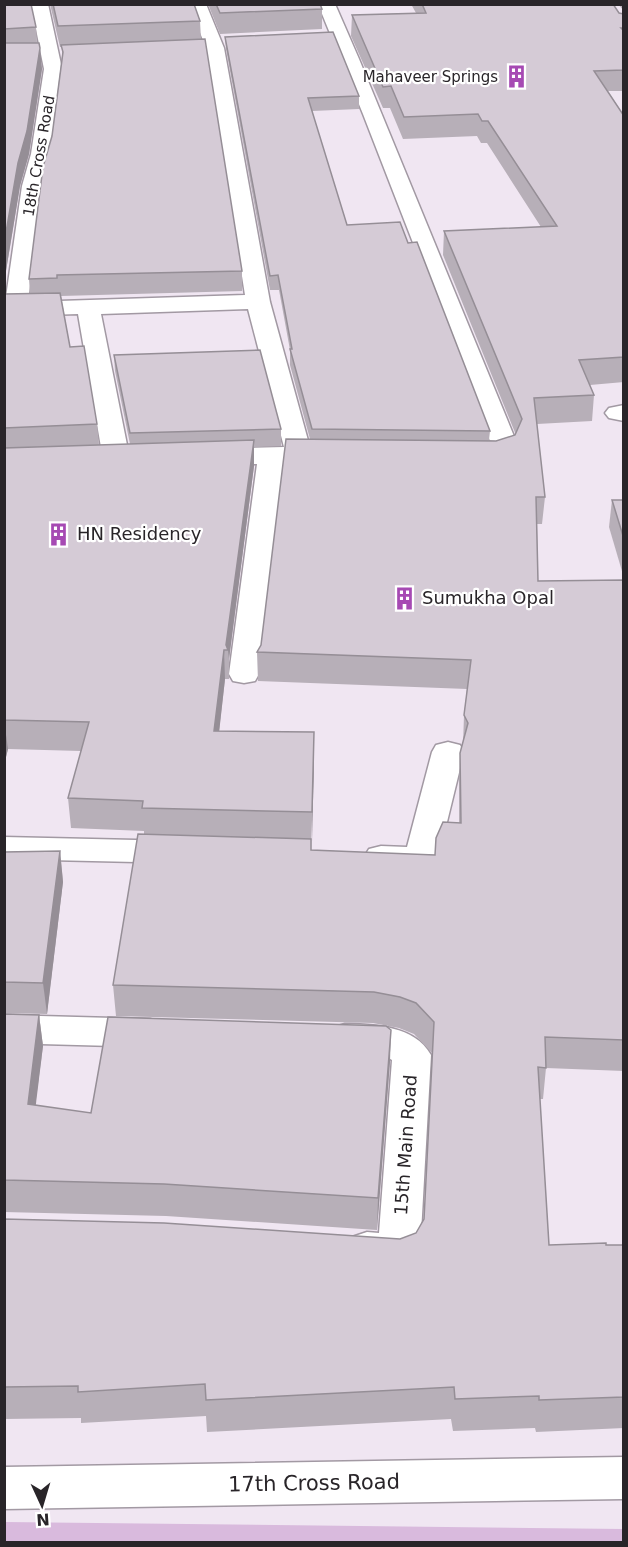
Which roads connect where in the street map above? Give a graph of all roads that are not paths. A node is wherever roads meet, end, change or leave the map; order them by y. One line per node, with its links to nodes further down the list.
1 (39, 4): 6 (street, 18th Cross Road)
2 (197, 4): 8 (street)
3 (326, 4): 4 (street)
4 (341, 36): 5 (street); 13 (street)
5 (317, 37)
6 (56, 54): 7 (street); 10 (street, 18th Cross Road)
7 (27, 56)
8 (258, 302): 9 (street); 11 (street)
9 (88, 306): 10 (street); 15 (street)
10 (10, 310)
11 (285, 455): 12 (street); 14 (street); 16 (street)
12 (322, 456)
13 (448, 457)
14 (188, 458)
15 (4, 465)
16 (244, 675)
17 (448, 752): 20 (street)
18 (4, 848): 19 (street)
19 (216, 853)
20 (345, 856)
21 (4, 1029): 22 (street)
22 (183, 1034)
23 (314, 1037): 24 (street, 15th Main Road)
24 (329, 1246)
25 (624, 1478): 26 (street, 17th Cross Road)
26 (4, 1488)

